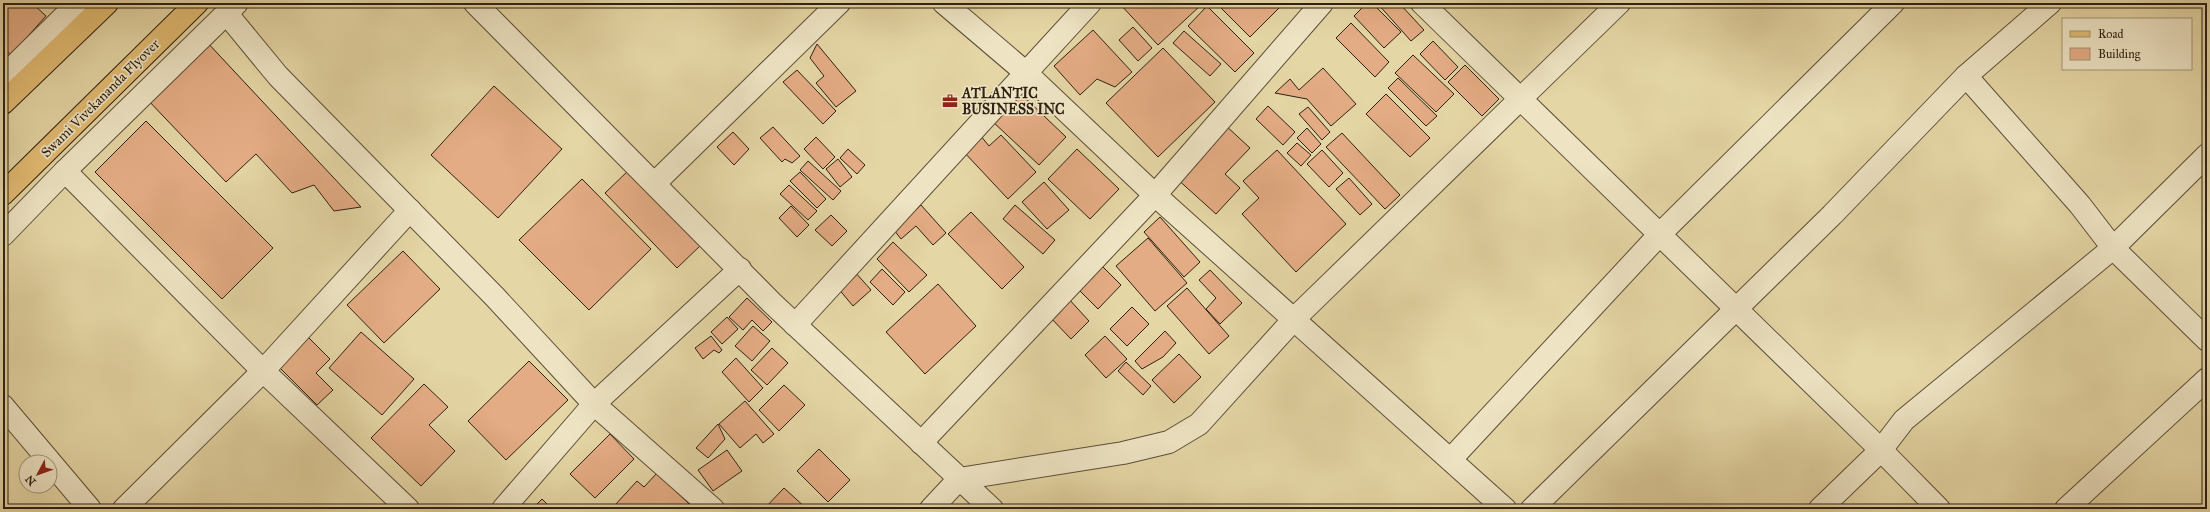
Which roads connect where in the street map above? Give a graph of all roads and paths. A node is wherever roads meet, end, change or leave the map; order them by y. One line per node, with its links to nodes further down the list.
1 (107, 3): 18 (main road)
2 (197, 3): 22 (main road, Swami Vivekananda Flyover)
3 (475, 3): 21 (street)
4 (839, 3): 21 (street)
5 (944, 3): 14 (street)
6 (1090, 3): 14 (street)
7 (1322, 3): 23 (street)
8 (1422, 3): 17 (street)
9 (1619, 3): 17 (street)
10 (1893, 3): 25 (street)
11 (2050, 3): 15 (street)
12 (69, 6): 16 (street)
13 (232, 9): 20 (street); 24 (street)
14 (1025, 72): 23 (street); 31 (street)
15 (1966, 76): 27 (street); 29 (street)
16 (3, 78)
17 (1522, 98): 25 (street); 30 (street)
18 (3, 103)
19 (2207, 155): 27 (street)
20 (65, 171): 26 (street); 33 (street)
21 (655, 183): 28 (street)
22 (3, 194)
23 (1155, 195): 30 (street); 37 (street)
24 (410, 210): 33 (street); 35 (street)
25 (1660, 234): 29 (street); 39 (street)
26 (3, 235)
27 (2113, 248): 32 (street); 38 (street)
28 (740, 269): 31 (street); 35 (street)
29 (1737, 309): 38 (street); 49 (street)
30 (1294, 319): 39 (street); 40 (street)
31 (795, 325): 37 (street)
32 (2207, 340)
33 (263, 371): 42 (street); 43 (street)
34 (2207, 379): 52 (street)
35 (594, 404): 44 (street); 45 (street)
36 (3, 406): 41 (street)
37 (921, 443): 40 (street)
38 (1881, 450): 50 (street); 51 (street)
39 (1451, 459): 48 (street)
40 (959, 479): 46 (street); 47 (street)
41 (90, 509)
42 (124, 509)
43 (408, 509)
44 (503, 509)
45 (713, 509)
46 (932, 509)
47 (992, 509)
48 (1505, 509)
49 (1532, 509)
50 (1820, 509)
51 (1939, 509)
52 (2066, 509)

